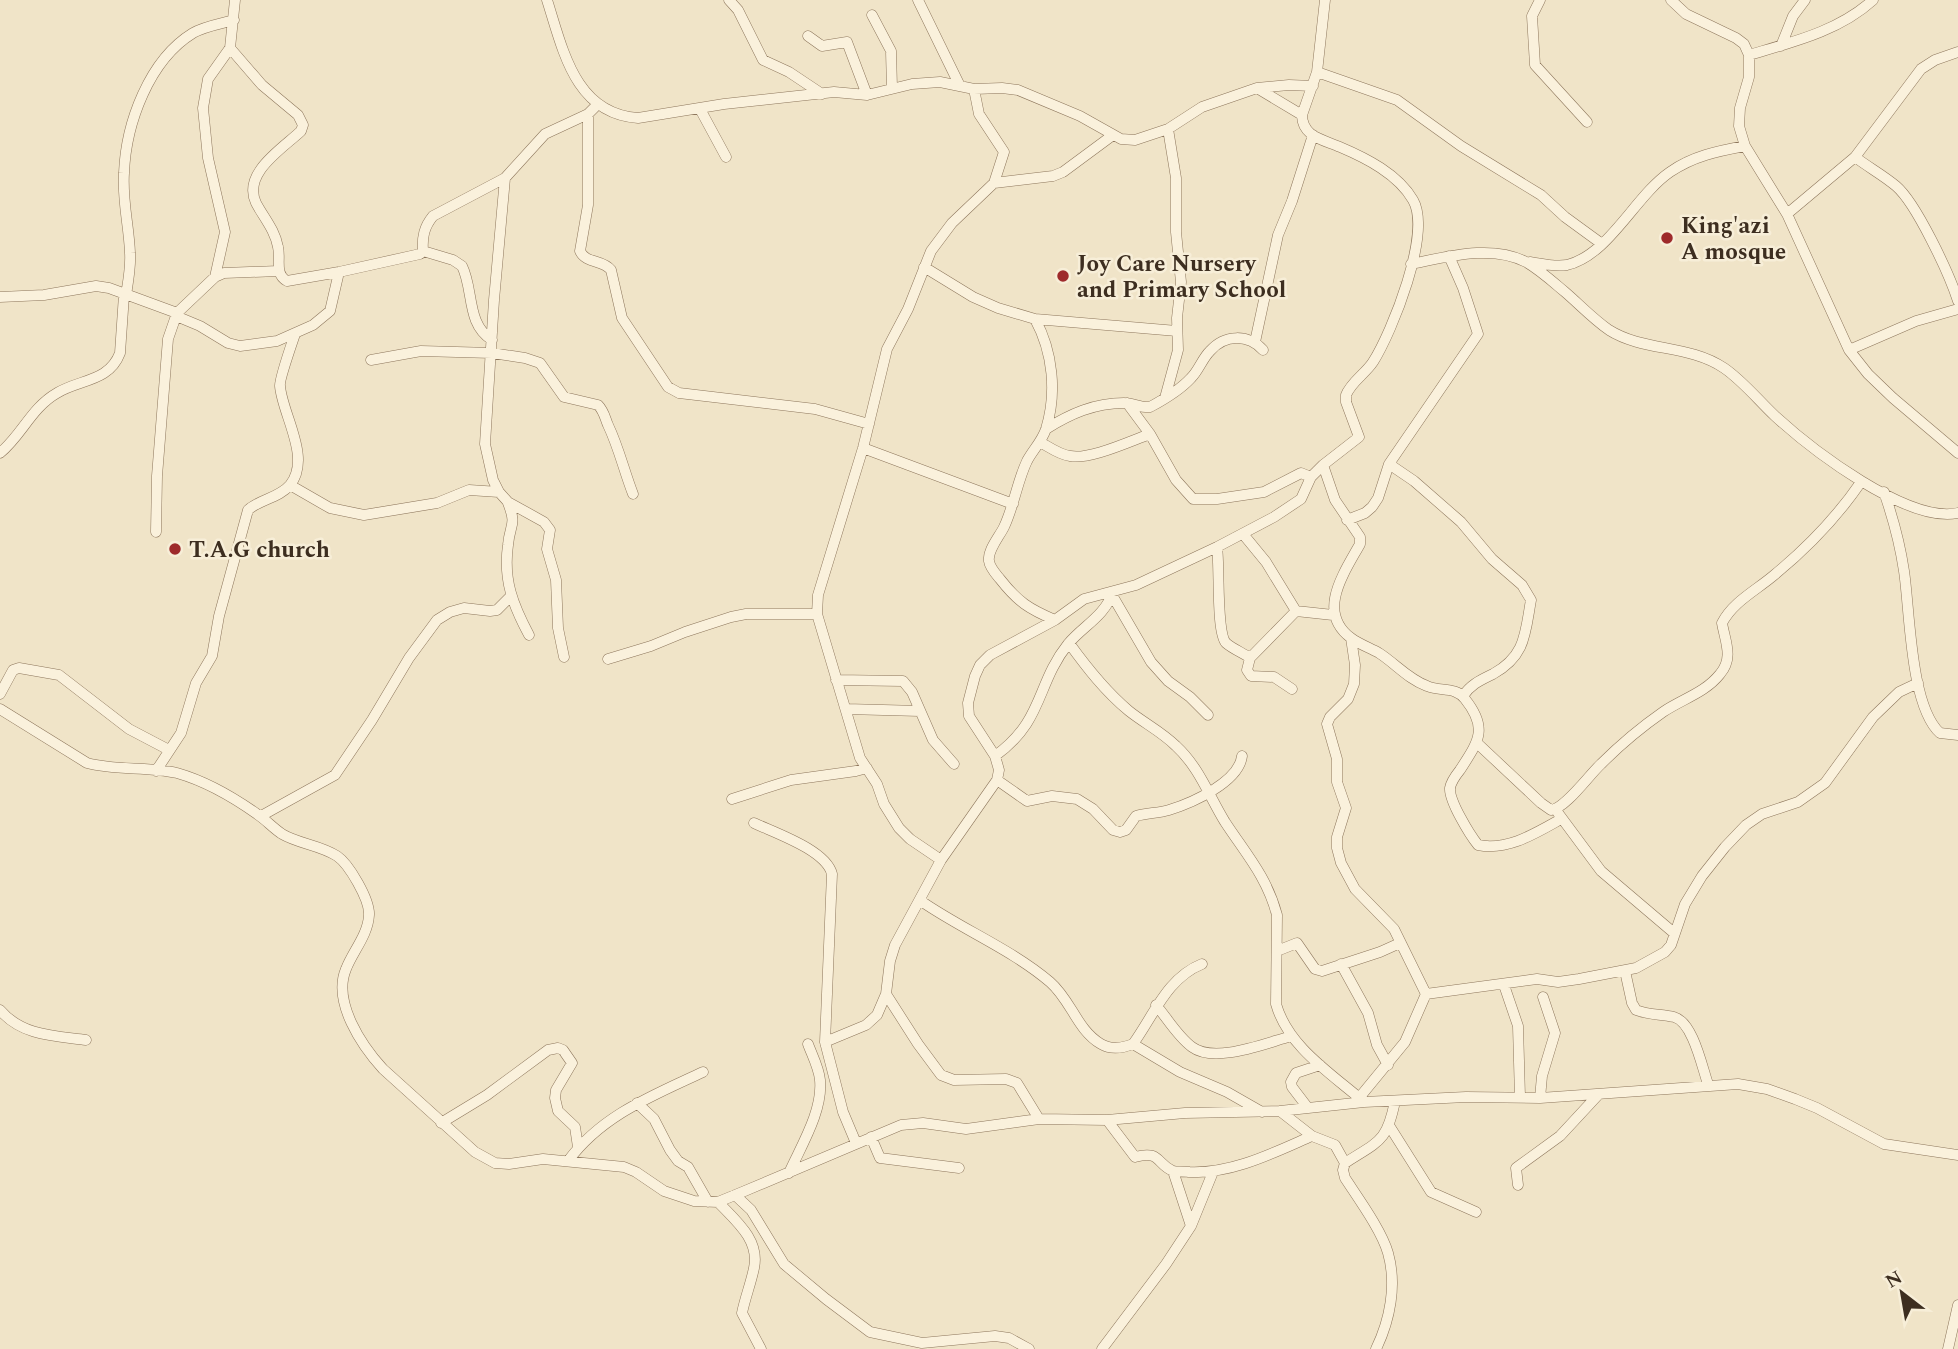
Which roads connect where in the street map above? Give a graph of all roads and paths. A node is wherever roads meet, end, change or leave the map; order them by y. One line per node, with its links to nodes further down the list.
1 (235, 0): 11 (street)
2 (547, 0): 25 (street)
3 (729, 0): 23 (street)
4 (918, 0): 18 (street)
5 (1325, 0): 17 (street)
6 (1540, 0): 29 (street)
7 (1671, 0): 16 (street)
8 (1805, 0): 13 (street)
9 (1873, 0): 13 (street)
10 (872, 15): 20 (street)
11 (234, 20): 14 (street); 48 (street)
12 (808, 36): 24 (street)
13 (1781, 46): 16 (street)
14 (230, 48): 45 (street); 47 (street)
15 (1958, 52): 35 (street)
16 (1749, 55): 33 (street)
17 (1317, 72): 19 (street); 39 (street)
18 (959, 84): 20 (street); 22 (street)
19 (1313, 86): 21 (street); 28 (street)
20 (892, 88): 24 (street)
21 (1257, 88): 28 (street); 30 (street)
22 (974, 89): 31 (street); 37 (street)
23 (822, 94): 24 (street); 26 (street)
24 (867, 95)
25 (597, 105): 26 (street); 27 (street)
26 (700, 108): 34 (street)
27 (588, 114): 36 (street); 64 (street)
28 (1302, 115): 32 (street)
29 (1587, 122)
30 (1168, 129): 31 (street); 54 (street)
31 (1113, 135): 37 (street)
32 (1312, 135): 43 (street); 57 (street)
33 (1745, 146): 38 (street); 39 (street)
34 (726, 157)
35 (1855, 158): 38 (street); 50 (street)
36 (505, 178): 40 (street); 56 (street)
37 (994, 183): 44 (street)
38 (1787, 214): 59 (street)
39 (1602, 244): 42 (street)
40 (423, 251): 46 (street); 56 (street)
41 (1449, 256): 42 (street); 43 (street); 71 (street)
42 (1525, 262): 74 (street)
43 (1411, 264): 72 (street)
44 (924, 267): 53 (street); 64 (street)
45 (278, 271): 46 (street); 47 (street)
46 (339, 272): 55 (street)
47 (215, 277): 52 (street)
48 (125, 295): 49 (street); 52 (street); 69 (street)
49 (0, 297)
50 (1958, 300)
51 (1958, 309): 59 (street)
52 (177, 314): 55 (street); 83 (street)
53 (1035, 319): 54 (street); 65 (street)
54 (1177, 331): 62 (street)
55 (295, 334): 75 (street)
56 (492, 340): 60 (street)
57 (1255, 342): 58 (street); 62 (street)
58 (1264, 350)
59 (1849, 350): 70 (street)
60 (492, 353): 61 (street); 76 (street); 78 (street)
61 (371, 360)
62 (1165, 398): 63 (street)
63 (1127, 403): 65 (street); 66 (street)
64 (869, 424): 68 (street)
65 (1046, 429): 67 (street)
66 (1150, 434): 67 (street); 73 (street)
67 (1040, 442): 80 (street)
68 (863, 448): 80 (street); 89 (street)
69 (0, 453)
70 (1958, 453)
71 (1388, 464): 82 (street); 102 (street)
72 (1323, 465): 73 (street); 82 (street)
73 (1311, 477): 84 (street)
74 (1861, 482): 77 (street); 118 (street)
75 (290, 485): 76 (street); 109 (street)
76 (499, 492): 79 (street)
77 (1884, 492): 81 (street); 99 (street)
78 (633, 494)
79 (508, 502): 87 (street); 95 (street)
80 (1013, 504): 91 (street)
81 (1958, 513)
82 (1347, 520): 90 (street)
83 (156, 532)
84 (1242, 534): 85 (street); 88 (street)
85 (1217, 547): 86 (street); 96 (street)
86 (1112, 593): 91 (street); 94 (street); 106 (street)
87 (510, 597): 92 (street); 119 (street)
88 (1296, 611): 90 (street); 96 (street)
89 (817, 614): 97 (street); 98 (street)
90 (1333, 615): 93 (street)
91 (1055, 620): 110 (street)
92 (529, 635)
93 (1351, 638): 102 (street); 124 (street)
94 (1069, 643): 110 (street); 116 (street)
95 (564, 657)
96 (1250, 658): 100 (street)
97 (608, 659)
98 (835, 680): 104 (street); 105 (street)
99 (1918, 684): 107 (street); 123 (street)
100 (1292, 689)
101 (0, 694): 109 (street)
102 (1463, 696): 108 (street)
103 (0, 709): 114 (street)
104 (846, 709): 105 (street); 113 (street)
105 (920, 711): 112 (street)
106 (1208, 715)
107 (1958, 735)
108 (1477, 743): 118 (street); 118 (street)
109 (169, 750): 114 (street)
110 (995, 756): 115 (street)
111 (1242, 756): 116 (street)
112 (954, 764)
113 (867, 768): 117 (street); 121 (street)
114 (156, 771): 119 (street)
115 (998, 780): 116 (street); 121 (street)
116 (1210, 793): 125 (street)
117 (733, 800)
118 (1559, 814): 123 (street)
119 (261, 816): 155 (street)
120 (754, 823): 137 (street)
121 (941, 860): 122 (street)
122 (920, 901): 130 (street); 139 (street)
123 (1674, 933): 128 (street)
124 (1400, 943): 127 (street); 131 (street)
125 (1277, 951): 127 (street); 135 (street)
126 (1202, 964): 133 (street)
127 (1341, 964): 141 (street)
128 (1625, 971): 129 (street); 143 (street)
129 (1504, 985): 131 (street); 145 (street)
130 (886, 994): 137 (street); 153 (street)
131 (1426, 994): 141 (street)
132 (1543, 996): 146 (street)
133 (1156, 1005): 135 (street); 139 (street)
134 (0, 1010): 136 (street)
135 (1292, 1036): 140 (street)
136 (86, 1040)
137 (825, 1042): 159 (street)
138 (808, 1044): 167 (street)
139 (1133, 1044): 152 (street)
140 (1320, 1065): 147 (street); 150 (street)
141 (1388, 1065): 147 (street)
142 (703, 1072): 149 (street)
143 (1708, 1084): 144 (street); 161 (street)
144 (1598, 1095): 146 (street); 168 (street)
145 (1520, 1097): 146 (street); 148 (street)
146 (1540, 1098)
147 (1362, 1100): 148 (street); 150 (street)
148 (1395, 1101): 156 (street)
149 (637, 1103): 160 (street); 170 (street)
150 (1308, 1108): 151 (street)
151 (1280, 1111): 152 (street); 157 (street)
152 (1262, 1112): 154 (street)
153 (1039, 1119): 154 (street); 158 (street)
154 (1107, 1120): 165 (street)
155 (441, 1123): 160 (street); 162 (street)
156 (1390, 1127): 163 (street); 171 (street)
157 (1312, 1136): 163 (street); 166 (street)
158 (871, 1137): 159 (street); 164 (street)
159 (856, 1143): 167 (street)
160 (578, 1147): 162 (street)
161 (1958, 1155)
162 (568, 1161): 170 (street)
163 (1345, 1163): 177 (street)
164 (959, 1168)
165 (1172, 1171): 166 (street); 172 (street)
166 (1213, 1172): 172 (street)
167 (789, 1173): 169 (street)
168 (1518, 1185)
169 (735, 1195): 170 (street); 175 (street)
170 (713, 1202): 174 (street)
171 (1476, 1212)
172 (1191, 1226): 176 (street)
173 (1958, 1305): 178 (street)
174 (761, 1349)
175 (1029, 1349)
176 (1102, 1349)
177 (1376, 1349)
178 (1948, 1349)

